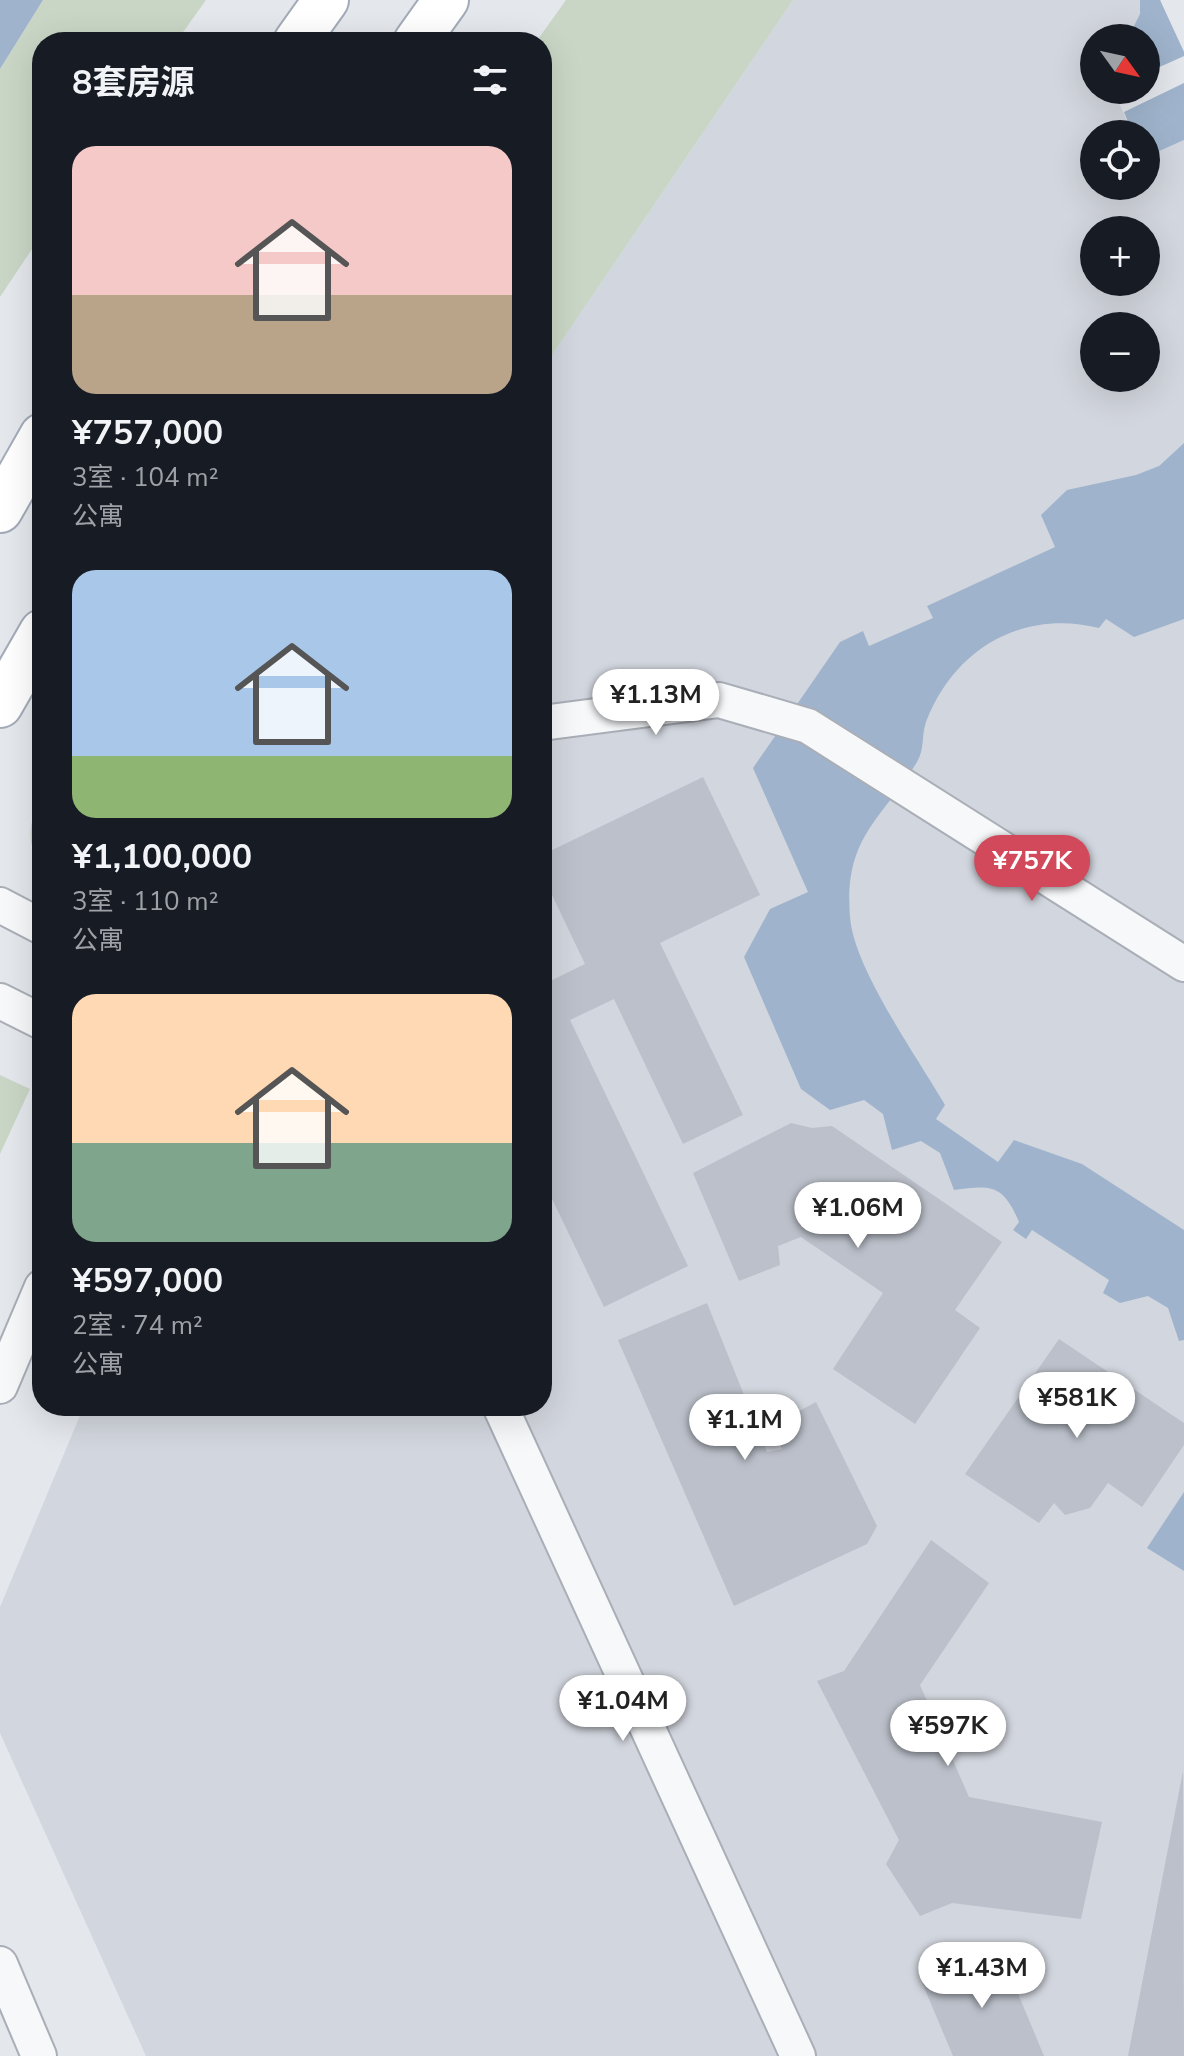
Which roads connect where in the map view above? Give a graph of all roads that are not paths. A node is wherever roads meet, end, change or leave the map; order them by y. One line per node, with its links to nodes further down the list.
1 (326, 0): 3 (main road)
2 (446, 0): 4 (main road)
3 (303, 32)
4 (423, 32)
5 (32, 454): 6 (main road)
6 (0, 510)
7 (32, 649): 8 (main road)
8 (0, 705)
9 (552, 722): 12 (street)
10 (0, 905): 11 (street)
11 (32, 922)
12 (1184, 964)
13 (0, 1001): 14 (street)
14 (32, 1017)
15 (32, 1311): 16 (street)
16 (0, 1386)
17 (505, 1416): 20 (street)
18 (0, 1964): 19 (street)
19 (39, 2056)
20 (798, 2056)

